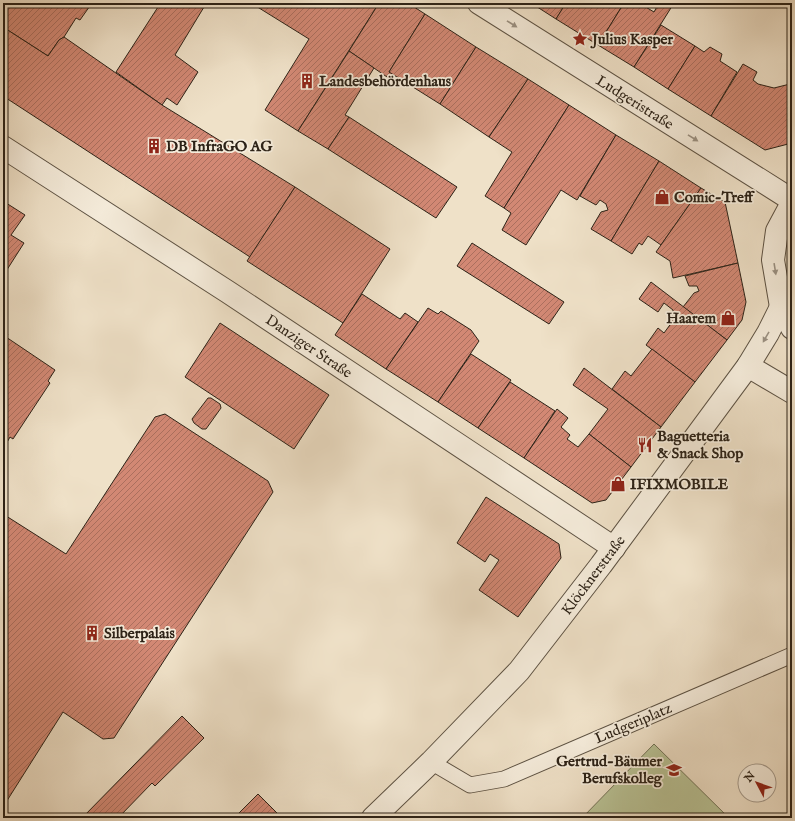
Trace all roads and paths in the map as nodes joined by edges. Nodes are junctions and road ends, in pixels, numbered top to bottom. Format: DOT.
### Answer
graph roads {
  1 [pos="479,3"];
  2 [pos="3,147"];
  3 [pos="792,200"];
  4 [pos="792,203"];
  5 [pos="781,306"];
  6 [pos="792,328"];
  7 [pos="748,366"];
  8 [pos="792,392"];
  9 [pos="614,548"];
  10 [pos="792,655"];
  11 [pos="431,762"];
  12 [pos="373,818"];
  1 -- 3 [label="street, Ludgeristraße, one-way"];
  2 -- 9 [label="street, Danziger Straße"];
  4 -- 5 [label="street, one-way"];
  5 -- 6 [label="street"];
  5 -- 7 [label="street, Klöcknerstraße, one-way"];
  7 -- 8 [label="street"];
  7 -- 9 [label="street, Klöcknerstraße"];
  9 -- 11 [label="street, Klöcknerstraße"];
  10 -- 11 [label="lane, Ludgeriplatz"];
  11 -- 12 [label="street, Klöcknerstraße"];
}
